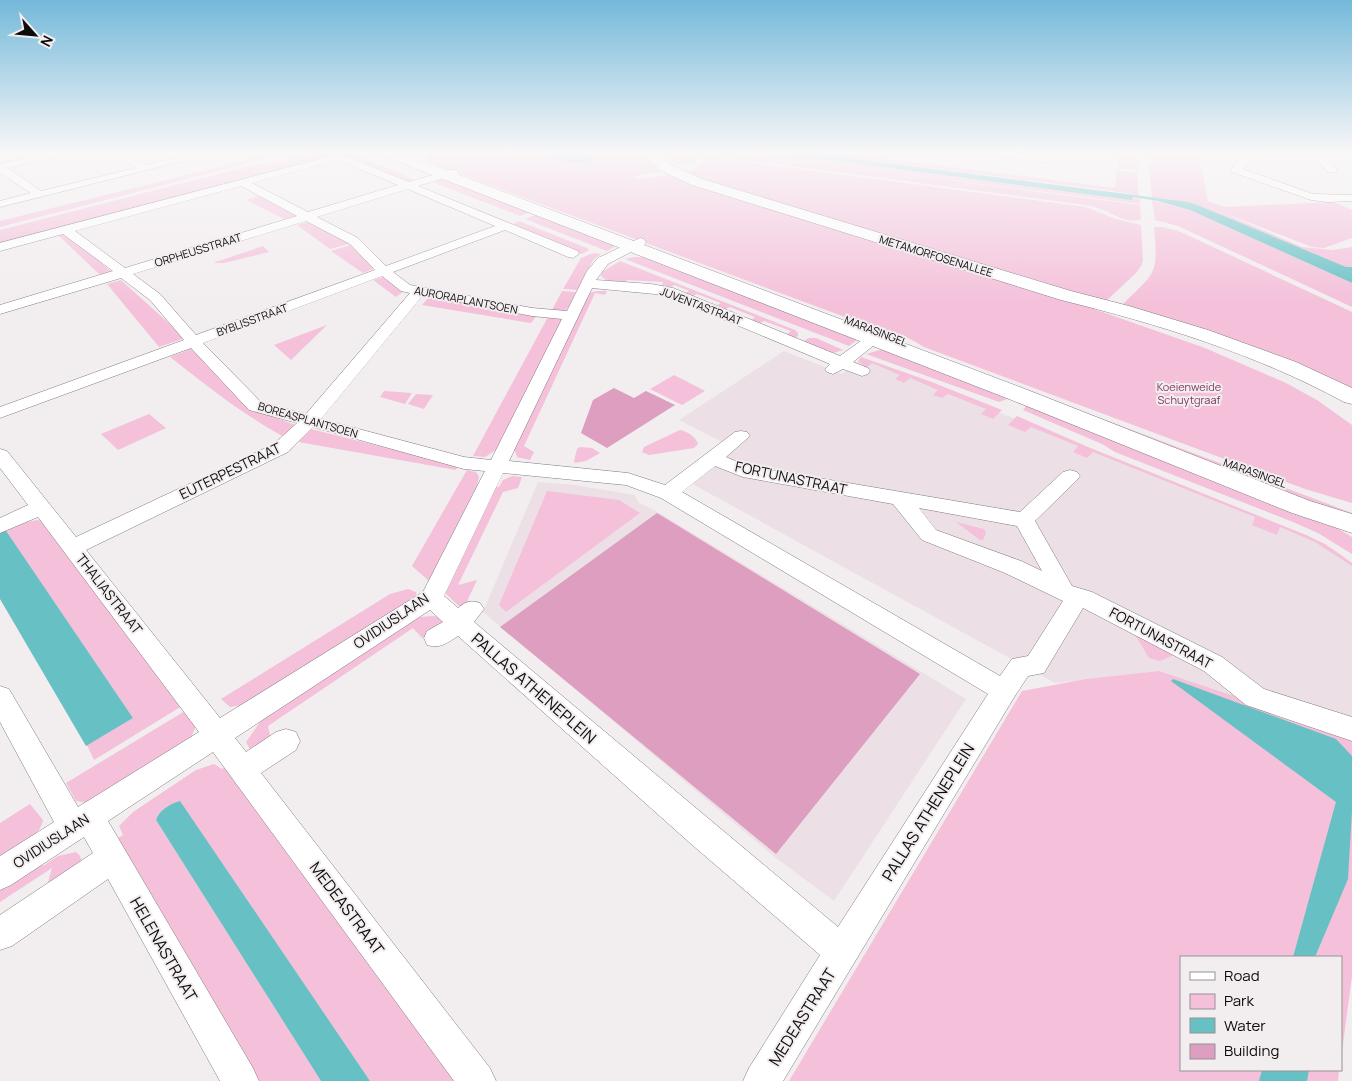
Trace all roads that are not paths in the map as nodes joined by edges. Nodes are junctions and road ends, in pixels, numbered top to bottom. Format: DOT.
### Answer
graph roads {
  1 [pos="169,202"];
  2 [pos="280,202"];
  3 [pos="352,202"];
  4 [pos="448,202"];
  5 [pos="525,202"];
  6 [pos="763,202"];
  7 [pos="306,216"];
  8 [pos="505,226"];
  9 [pos="66,230"];
  10 [pos="635,244"];
  11 [pos="0,248"];
  12 [pos="574,254"];
  13 [pos="384,271"];
  14 [pos="123,273"];
  15 [pos="587,284"];
  16 [pos="419,291"];
  17 [pos="1067,296"];
  18 [pos="0,310"];
  19 [pos="572,316"];
  20 [pos="876,336"];
  21 [pos="193,341"];
  22 [pos="836,367"];
  23 [pos="862,371"];
  24 [pos="1352,398"];
  25 [pos="0,413"];
  26 [pos="1352,416"];
  27 [pos="309,422"];
  28 [pos="741,436"];
  29 [pos="0,455"];
  30 [pos="713,458"];
  31 [pos="496,468"];
  32 [pos="1070,476"];
  33 [pos="668,493"];
  34 [pos="900,500"];
  35 [pos="1301,507"];
  36 [pos="40,508"];
  37 [pos="1352,508"];
  38 [pos="1024,520"];
  39 [pos="6,523"];
  40 [pos="1352,524"];
  41 [pos="1352,532"];
  42 [pos="73,547"];
  43 [pos="1071,596"];
  44 [pos="431,598"];
  45 [pos="1004,691"];
  46 [pos="0,697"];
  47 [pos="1352,729"];
  48 [pos="216,734"];
  49 [pos="286,740"];
  50 [pos="242,770"];
  51 [pos="81,822"];
  52 [pos="112,858"];
  53 [pos="0,874"];
  54 [pos="0,934"];
  55 [pos="842,952"];
  56 [pos="240,1081"];
  57 [pos="477,1081"];
  58 [pos="762,1081"];
  1 -- 9 [label="street"];
  2 -- 7 [label="street, AURORAPLANTSOEN"];
  3 -- 7 [label="street, ORPHEUSSTRAAT"];
  4 -- 8 [label="street"];
  5 -- 10 [label="street, MARASINGEL"];
  6 -- 17 [label="street, METAMORFOSENALLEE"];
  7 -- 13 [label="street, AURORAPLANTSOEN"];
  7 -- 14 [label="street, ORPHEUSSTRAAT"];
  8 -- 12 [label="street"];
  8 -- 13 [label="street, BYBLISSTRAAT"];
  9 -- 11 [label="street"];
  9 -- 14 [label="street, BOREASPLANTSOEN"];
  10 -- 15 [label="street, OVIDIUSLAAN"];
  10 -- 20 [label="street, MARASINGEL"];
  13 -- 16 [label="street, AURORAPLANTSOEN"];
  13 -- 21 [label="street, BYBLISSTRAAT"];
  14 -- 18 [label="street, ORPHEUSSTRAAT"];
  14 -- 21 [label="street, BOREASPLANTSOEN"];
  15 -- 19 [label="street, OVIDIUSLAAN"];
  15 -- 22 [label="street, JUVENTASTRAAT"];
  16 -- 19 [label="street, AURORAPLANTSOEN"];
  16 -- 27 [label="street, EUTERPESTRAAT"];
  17 -- 24 [label="street, METAMORFOSENALLEE"];
  17 -- 26 [label="street, METAMORFOSENALLEE"];
  19 -- 31 [label="street, OVIDIUSLAAN"];
  20 -- 22 [label="street"];
  20 -- 35 [label="street, MARASINGEL"];
  20 -- 37 [label="street, MARASINGEL"];
  21 -- 25 [label="street, BYBLISSTRAAT"];
  21 -- 27 [label="street, BOREASPLANTSOEN"];
  22 -- 23 [label="street, JUVENTASTRAAT"];
  27 -- 31 [label="street, BOREASPLANTSOEN"];
  27 -- 42 [label="street, EUTERPESTRAAT"];
  28 -- 30 [label="street, FORTUNASTRAAT"];
  29 -- 36 [label="street, THALIASTRAAT"];
  30 -- 33 [label="street, FORTUNASTRAAT"];
  30 -- 34 [label="street, FORTUNASTRAAT"];
  31 -- 33 [label="street"];
  31 -- 44 [label="street, OVIDIUSLAAN"];
  32 -- 38 [label="street"];
  33 -- 45 [label="street"];
  34 -- 38 [label="street, FORTUNASTRAAT"];
  34 -- 43 [label="street, FORTUNASTRAAT"];
  35 -- 40 [label="street, MARASINGEL"];
  35 -- 41 [label="street, MARASINGEL"];
  36 -- 39 [label="street"];
  36 -- 42 [label="street, THALIASTRAAT"];
  38 -- 43 [label="street"];
  42 -- 48 [label="street, THALIASTRAAT"];
  43 -- 45 [label="street, PALLAS ATHENEPLEIN"];
  43 -- 47 [label="street, FORTUNASTRAAT"];
  44 -- 48 [label="street, OVIDIUSLAAN"];
  44 -- 55 [label="street, PALLAS ATHENEPLEIN"];
  45 -- 55 [label="street, PALLAS ATHENEPLEIN"];
  46 -- 51 [label="street, HELENASTRAAT"];
  48 -- 50 [label="street, MEDEASTRAAT"];
  48 -- 51 [label="street, OVIDIUSLAAN"];
  49 -- 50 [label="street"];
  50 -- 57 [label="street, MEDEASTRAAT"];
  51 -- 52 [label="street, HELENASTRAAT"];
  51 -- 53 [label="street, OVIDIUSLAAN"];
  52 -- 54 [label="street"];
  52 -- 56 [label="street, HELENASTRAAT"];
  55 -- 58 [label="street, MEDEASTRAAT"];
}
